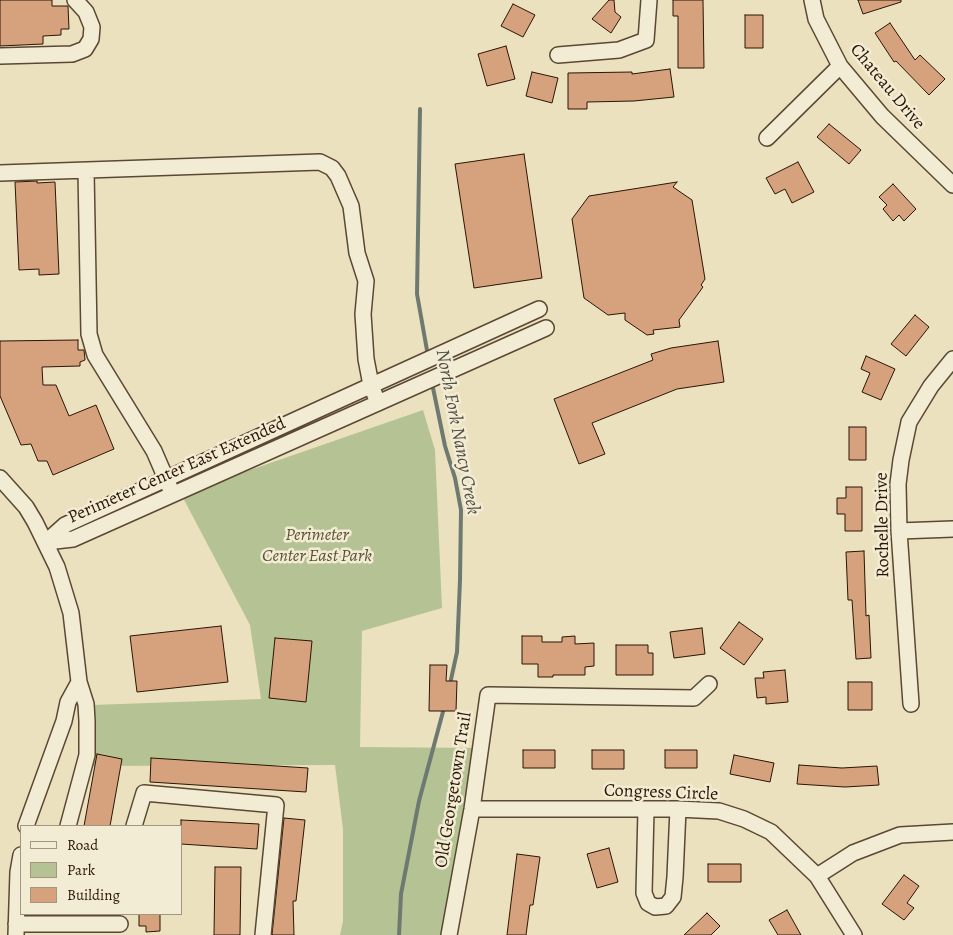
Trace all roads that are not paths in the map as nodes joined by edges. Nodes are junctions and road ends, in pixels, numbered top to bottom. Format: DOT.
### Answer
graph roads {
  1 [pos="75,0"];
  2 [pos="650,0"];
  3 [pos="812,0"];
  4 [pos="558,55"];
  5 [pos="0,56"];
  6 [pos="840,66"];
  7 [pos="768,138"];
  8 [pos="86,171"];
  9 [pos="0,173"];
  10 [pos="953,185"];
  11 [pos="538,309"];
  12 [pos="546,328"];
  13 [pos="953,359"];
  14 [pos="371,385"];
  15 [pos="378,403"];
  16 [pos="0,478"];
  17 [pos="166,479"];
  18 [pos="173,494"];
  19 [pos="953,528"];
  20 [pos="899,531"];
  21 [pos="46,542"];
  22 [pos="79,682"];
  23 [pos="709,684"];
  24 [pos="911,704"];
  25 [pos="472,809"];
  26 [pos="678,809"];
  27 [pos="646,810"];
  28 [pos="26,825"];
  29 [pos="68,825"];
  30 [pos="134,825"];
  31 [pos="953,832"];
  32 [pos="20,861"];
  33 [pos="817,876"];
  34 [pos="60,924"];
  35 [pos="121,924"];
  36 [pos="16,930"];
  37 [pos="263,935"];
  38 [pos="449,935"];
  39 [pos="854,935"];
  1 -- 5 [label="street"];
  2 -- 4 [label="street"];
  3 -- 6 [label="street, Chateau Drive"];
  6 -- 7 [label="street"];
  6 -- 10 [label="street, Chateau Drive"];
  8 -- 9 [label="street"];
  8 -- 14 [label="street"];
  8 -- 17 [label="street"];
  11 -- 14 [label="street, Perimeter Center East Extended"];
  12 -- 15 [label="street, Perimeter Center East Extended"];
  13 -- 20 [label="street, Rochelle Drive"];
  14 -- 15 [label="street"];
  14 -- 17 [label="street, Perimeter Center East Extended"];
  15 -- 18 [label="street, Perimeter Center East Extended"];
  16 -- 21 [label="street"];
  17 -- 18 [label="street"];
  17 -- 21 [label="street, Perimeter Center East Extended"];
  18 -- 21 [label="street, Perimeter Center East Extended"];
  19 -- 20 [label="street"];
  20 -- 24 [label="street, Rochelle Drive"];
  21 -- 22 [label="street"];
  22 -- 28 [label="street"];
  22 -- 29 [label="street"];
  23 -- 25 [label="street, Old Georgetown Trail"];
  25 -- 27 [label="street, Congress Circle"];
  25 -- 38 [label="street, Old Georgetown Trail"];
  26 -- 27 [label="street, Congress Circle"];
  26 -- 27 [label="street"];
  26 -- 33 [label="street, Congress Circle"];
  30 -- 37 [label="street"];
  31 -- 33 [label="street"];
  32 -- 36 [label="street"];
  33 -- 39 [label="street, Congress Circle"];
  34 -- 35 [label="street"];
  34 -- 36 [label="street"];
}
